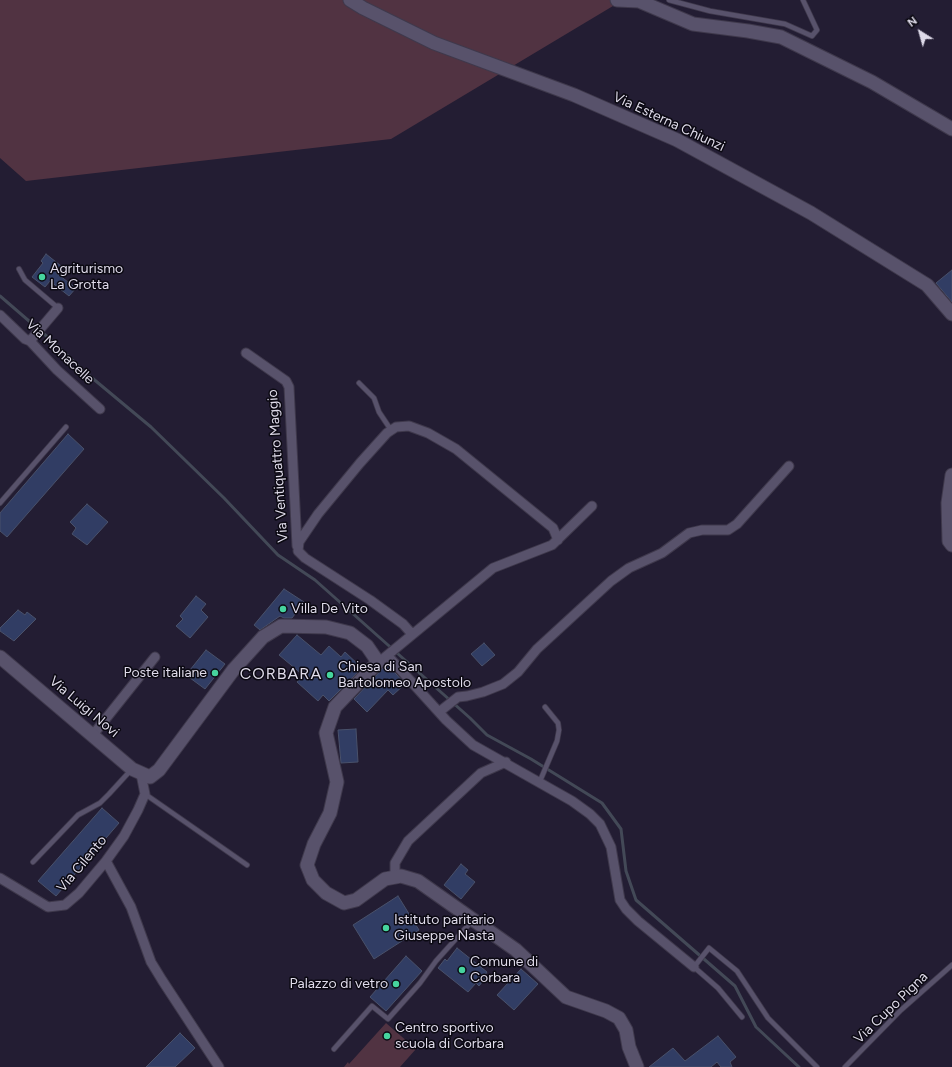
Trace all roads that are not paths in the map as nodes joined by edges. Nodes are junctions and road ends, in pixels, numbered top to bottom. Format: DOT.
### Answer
graph roads {
  1 [pos="350,0"];
  2 [pos="617,0"];
  3 [pos="668,0"];
  4 [pos="803,0"];
  5 [pos="952,129"];
  6 [pos="19,269"];
  7 [pos="58,308"];
  8 [pos="952,314"];
  9 [pos="0,315"];
  10 [pos="30,341"];
  11 [pos="246,353"];
  12 [pos="359,383"];
  13 [pos="100,409"];
  14 [pos="66,427"];
  15 [pos="391,430"];
  16 [pos="789,466"];
  17 [pos="952,476"];
  18 [pos="0,502"];
  19 [pos="592,506"];
  20 [pos="558,540"];
  21 [pos="952,545"];
  22 [pos="298,547"];
  23 [pos="412,634"];
  24 [pos="0,657"];
  25 [pos="155,657"];
  26 [pos="383,659"];
  27 [pos="545,706"];
  28 [pos="439,712"];
  29 [pos="92,736"];
  30 [pos="506,762"];
  31 [pos="141,773"];
  32 [pos="542,777"];
  33 [pos="145,794"];
  34 [pos="106,860"];
  35 [pos="33,862"];
  36 [pos="247,865"];
  37 [pos="0,878"];
  38 [pos="395,878"];
  39 [pos="473,919"];
  40 [pos="952,965"];
  41 [pos="694,967"];
  42 [pos="742,1017"];
  43 [pos="334,1049"];
  44 [pos="219,1067"];
  45 [pos="637,1067"];
  46 [pos="817,1067"];
  47 [pos="845,1067"];
  1 -- 8 [label="main road, Via Esterna Chiunzi"];
  2 -- 5 [label="main road"];
  3 -- 4 [label="lane"];
  6 -- 7 [label="lane"];
  7 -- 10 [label="street"];
  9 -- 10 [label="street, Via Monacelle"];
  10 -- 13 [label="street, Via Monacelle"];
  11 -- 22 [label="street, Via Ventiquattro Maggio"];
  12 -- 15 [label="lane"];
  14 -- 18 [label="lane"];
  15 -- 20 [label="street"];
  15 -- 22 [label="street"];
  16 -- 28 [label="street"];
  17 -- 21 [label="main road"];
  19 -- 20 [label="street"];
  20 -- 23 [label="street"];
  22 -- 23 [label="street"];
  23 -- 26 [label="street"];
  24 -- 29 [label="main road, Via Luigi Novi"];
  25 -- 29 [label="street"];
  26 -- 28 [label="street"];
  26 -- 31 [label="main road"];
  26 -- 38 [label="main road"];
  27 -- 32 [label="lane"];
  28 -- 30 [label="street"];
  29 -- 31 [label="main road, Via Luigi Novi"];
  30 -- 32 [label="street"];
  30 -- 38 [label="street"];
  31 -- 33 [label="street"];
  31 -- 35 [label="lane"];
  32 -- 41 [label="street"];
  33 -- 34 [label="street, Via Cilento"];
  33 -- 36 [label="lane"];
  34 -- 37 [label="street, Via Cilento"];
  34 -- 44 [label="street"];
  38 -- 39 [label="main road"];
  39 -- 43 [label="lane"];
  39 -- 45 [label="main road"];
  40 -- 47 [label="lane, Via Cupo Pigna"];
  41 -- 42 [label="lane"];
  41 -- 46 [label="lane"];
}
